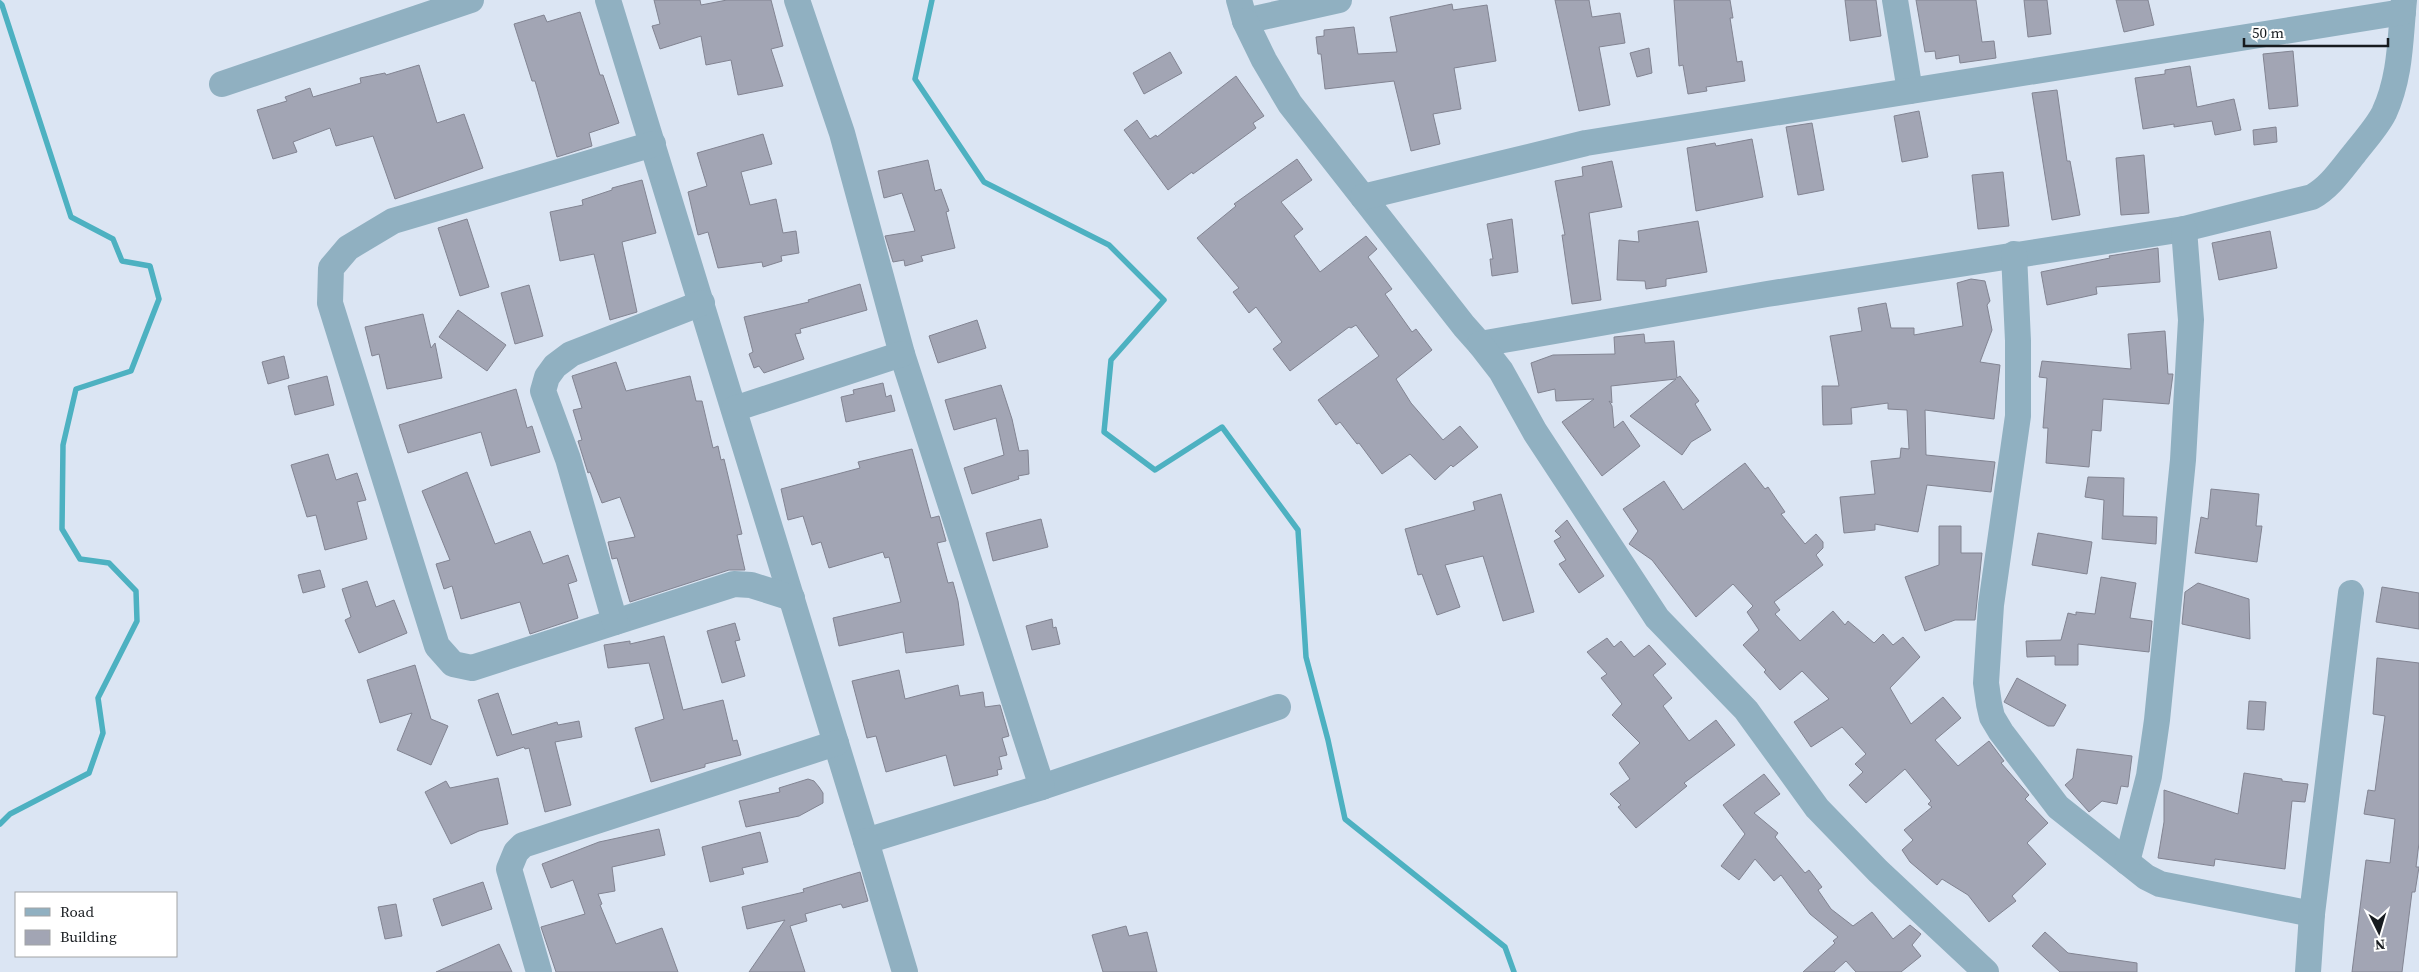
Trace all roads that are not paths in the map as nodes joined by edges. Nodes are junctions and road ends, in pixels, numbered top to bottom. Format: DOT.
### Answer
graph roads {
  1 [pos="471,0"];
  2 [pos="608,0"];
  3 [pos="797,0"];
  4 [pos="1339,0"];
  5 [pos="1895,0"];
  6 [pos="2404,6"];
  7 [pos="1242,10"];
  8 [pos="222,84"];
  9 [pos="1910,91"];
  10 [pos="653,144"];
  11 [pos="1363,197"];
  12 [pos="2184,229"];
  13 [pos="2014,254"];
  14 [pos="702,303"];
  15 [pos="1480,344"];
  16 [pos="902,354"];
  17 [pos="734,409"];
  18 [pos="2352,594"];
  19 [pos="792,598"];
  20 [pos="615,622"];
  21 [pos="1278,707"];
  22 [pos="836,743"];
  23 [pos="1042,787"];
  24 [pos="866,841"];
  25 [pos="2127,862"];
  26 [pos="2312,914"];
  27 [pos="539,972"];
  28 [pos="906,972"];
  29 [pos="1986,972"];
  30 [pos="2308,972"];
  1 -- 8 [label="street"];
  2 -- 10 [label="street"];
  3 -- 16 [label="street"];
  4 -- 7 [label="street"];
  5 -- 9 [label="street"];
  6 -- 9 [label="street"];
  6 -- 12 [label="street"];
  7 -- 11 [label="street"];
  9 -- 11 [label="street"];
  10 -- 14 [label="street"];
  10 -- 20 [label="street"];
  11 -- 15 [label="street"];
  12 -- 13 [label="street"];
  12 -- 25 [label="street"];
  13 -- 15 [label="street"];
  13 -- 25 [label="street"];
  14 -- 17 [label="street"];
  14 -- 20 [label="street"];
  15 -- 29 [label="street"];
  16 -- 17 [label="street"];
  16 -- 23 [label="street"];
  17 -- 19 [label="street"];
  18 -- 26 [label="street"];
  19 -- 20 [label="street"];
  19 -- 22 [label="street"];
  21 -- 23 [label="street"];
  22 -- 24 [label="street"];
  22 -- 27 [label="street"];
  23 -- 24 [label="street"];
  24 -- 28 [label="street"];
  25 -- 26 [label="street"];
  26 -- 30 [label="street"];
}
